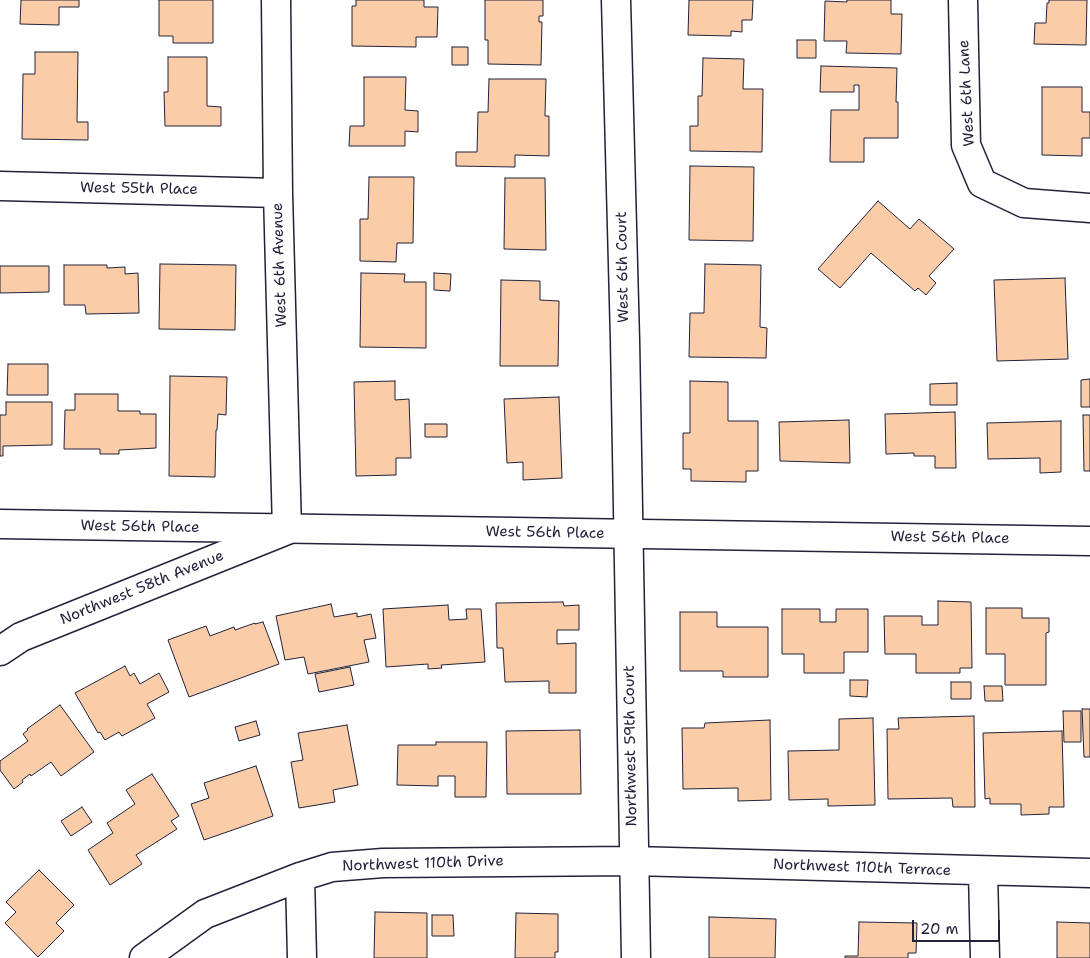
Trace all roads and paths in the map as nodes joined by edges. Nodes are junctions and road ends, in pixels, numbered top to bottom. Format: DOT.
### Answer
graph roads {
  1 [pos="276,0"];
  2 [pos="616,0"];
  3 [pos="963,0"];
  4 [pos="0,186"];
  5 [pos="278,192"];
  6 [pos="1090,208"];
  7 [pos="0,524"];
  8 [pos="288,530"];
  9 [pos="628,534"];
  10 [pos="1090,540"];
  11 [pos="0,651"];
  12 [pos="633,861"];
  13 [pos="983,871"];
  14 [pos="1090,873"];
  15 [pos="300,877"];
  16 [pos="144,958"];
  17 [pos="302,958"];
  18 [pos="636,958"];
  19 [pos="985,958"];
  1 -- 5 [label="street, West 6th Avenue"];
  2 -- 9 [label="street, West 6th Court"];
  3 -- 6 [label="street, West 6th Lane"];
  4 -- 5 [label="street, West 55th Place"];
  5 -- 8 [label="street, West 6th Avenue"];
  7 -- 8 [label="street, West 56th Place"];
  8 -- 9 [label="street, West 56th Place"];
  8 -- 11 [label="street, Northwest 58th Avenue"];
  9 -- 10 [label="street, West 56th Place"];
  9 -- 12 [label="street, Northwest 59th Court"];
  12 -- 13 [label="street, Northwest 110th Terrace"];
  12 -- 15 [label="street, Northwest 110th Drive"];
  12 -- 18 [label="street, Northwest 59th Court"];
  13 -- 14 [label="street, Northwest 110th Terrace"];
  13 -- 19 [label="street"];
  15 -- 16 [label="street, Northwest 110th Drive"];
  15 -- 17 [label="street"];
}
